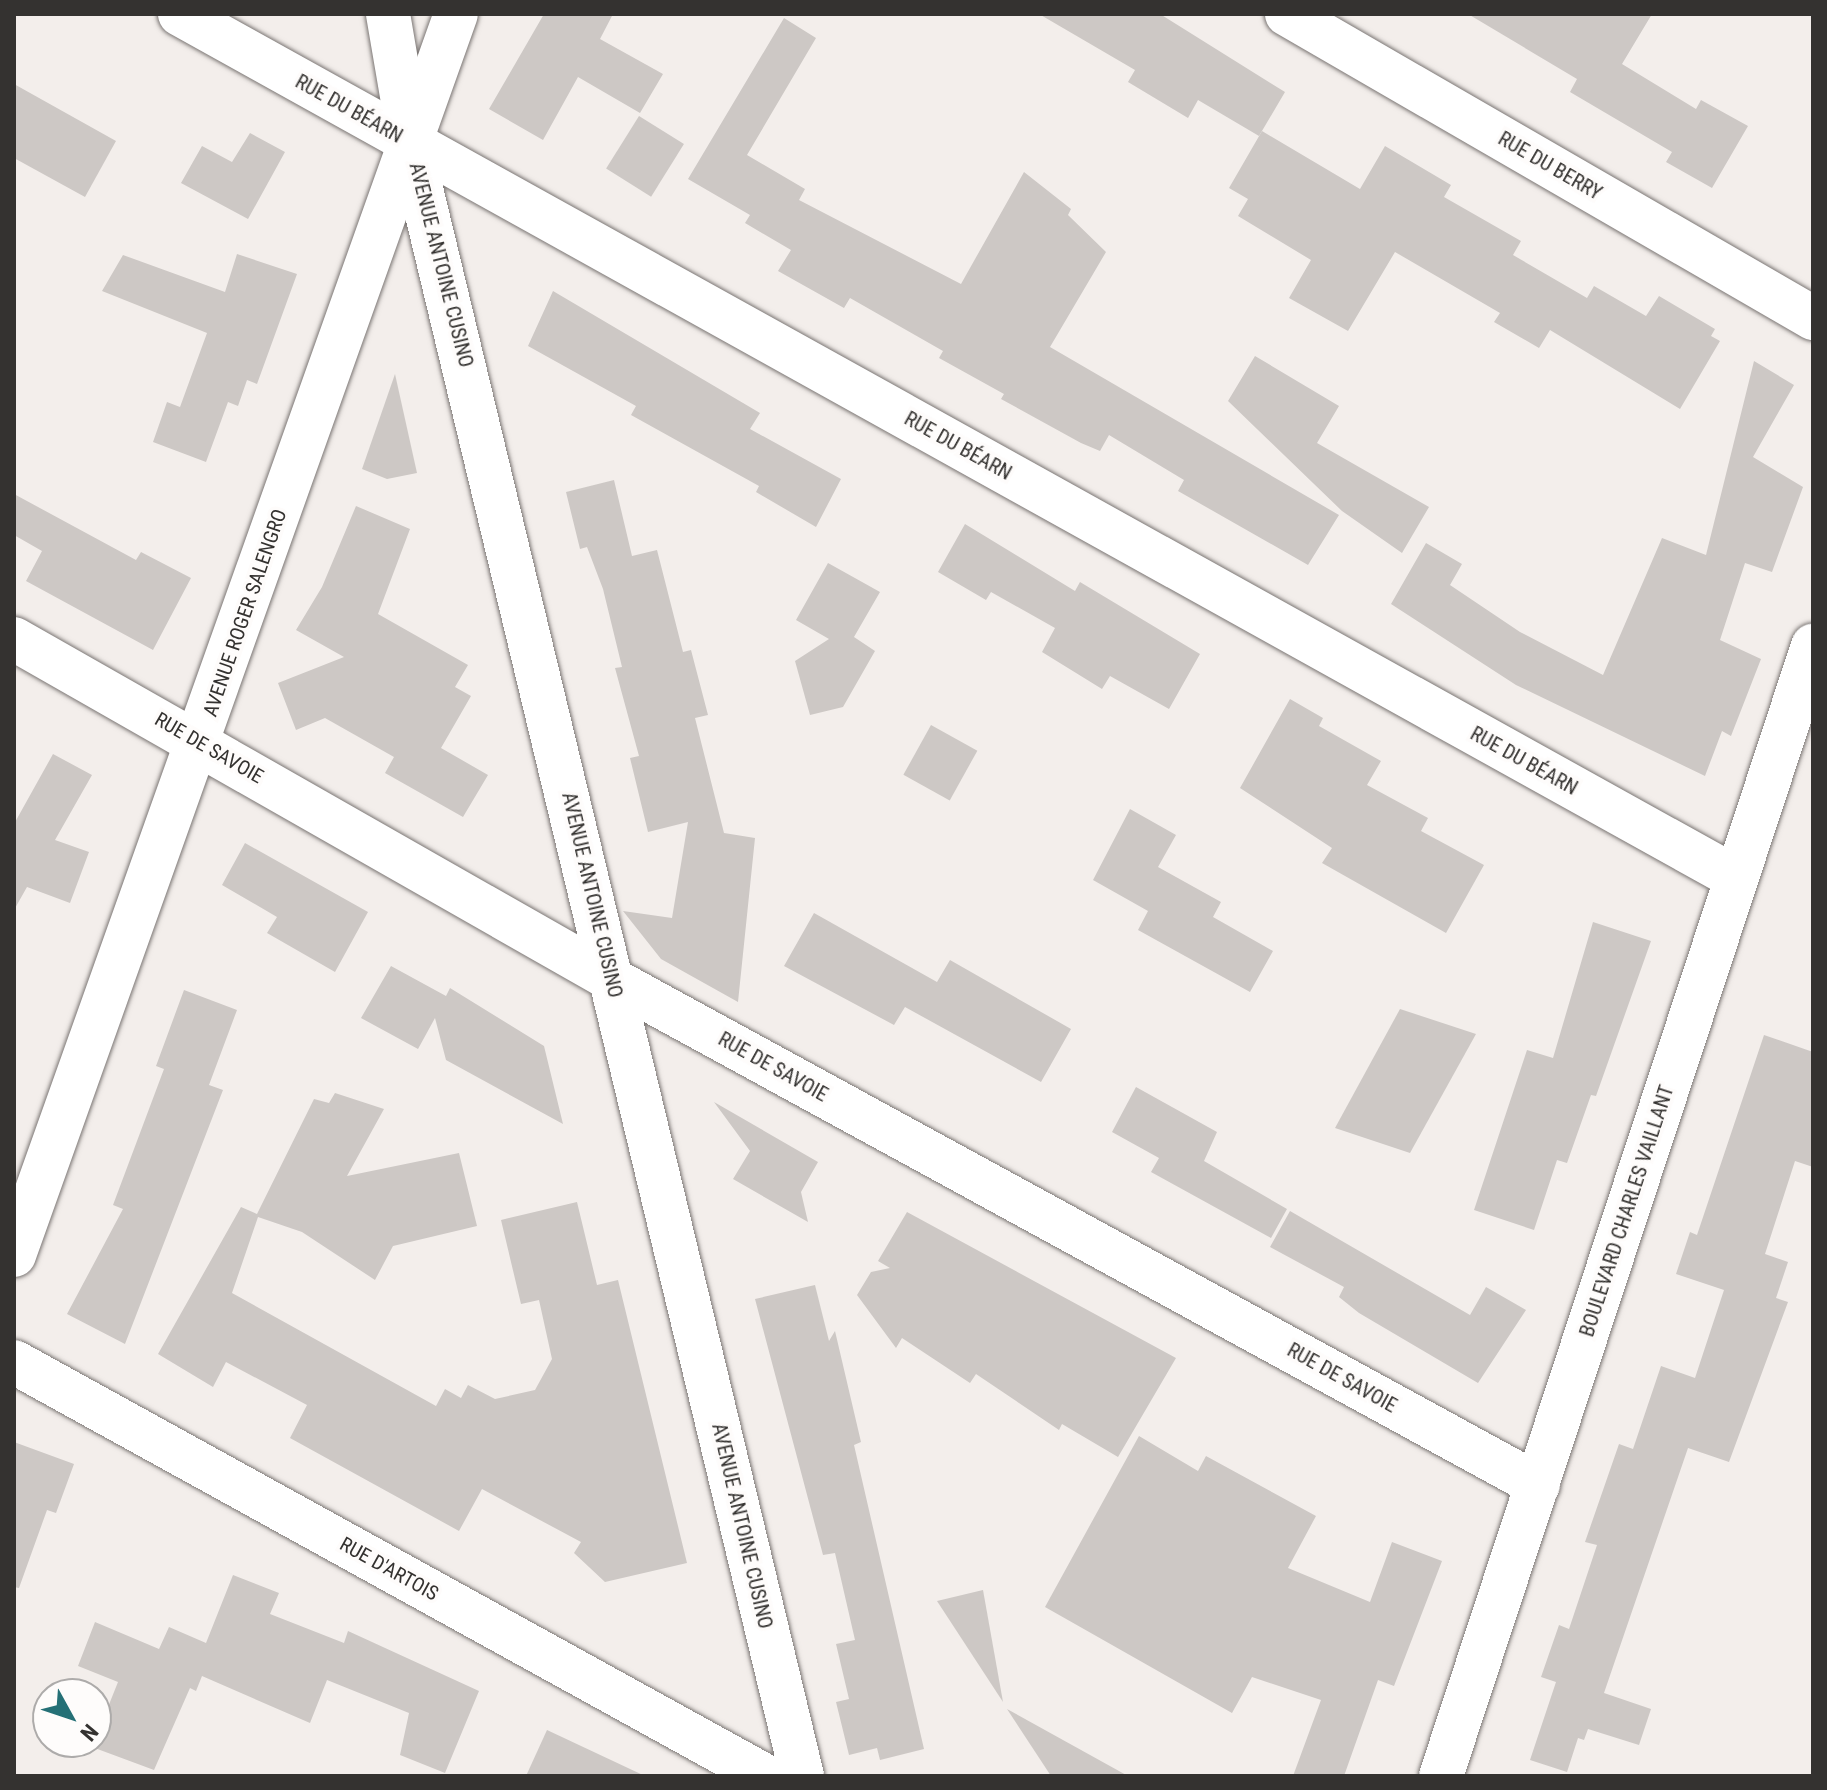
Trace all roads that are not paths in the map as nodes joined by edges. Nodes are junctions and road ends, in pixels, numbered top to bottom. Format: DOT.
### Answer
graph roads {
  1 [pos="180,14"];
  2 [pos="388,14"];
  3 [pos="456,14"];
  4 [pos="1287,14"];
  5 [pos="410,143"];
  6 [pos="1813,318"];
  7 [pos="14,639"];
  8 [pos="1813,646"];
  9 [pos="200,743"];
  10 [pos="1736,878"];
  11 [pos="611,979"];
  12 [pos="14,1255"];
  13 [pos="14,1362"];
  14 [pos="1538,1485"];
  15 [pos="765,1776"];
  16 [pos="802,1776"];
  17 [pos="1441,1776"];
  1 -- 5 [label="street, RUE DU BÉARN"];
  2 -- 5 [label="street, AVENUE ANTOINE CUSINO"];
  3 -- 5 [label="street, AVENUE ROGER SALENGRO"];
  4 -- 6 [label="street, RUE DU BERRY"];
  5 -- 9 [label="street, AVENUE ROGER SALENGRO"];
  5 -- 10 [label="street, RUE DU BÉARN"];
  5 -- 11 [label="street, AVENUE ANTOINE CUSINO"];
  7 -- 9 [label="street, RUE DE SAVOIE"];
  8 -- 10 [label="street, BOULEVARD CHARLES VAILLANT"];
  9 -- 11 [label="street, RUE DE SAVOIE"];
  9 -- 12 [label="street, AVENUE ROGER SALENGRO"];
  10 -- 14 [label="street, BOULEVARD CHARLES VAILLANT"];
  11 -- 14 [label="street, RUE DE SAVOIE"];
  11 -- 16 [label="street, AVENUE ANTOINE CUSINO"];
  13 -- 15 [label="street, RUE D'ARTOIS"];
  14 -- 17 [label="street, BOULEVARD CHARLES VAILLANT"];
}
